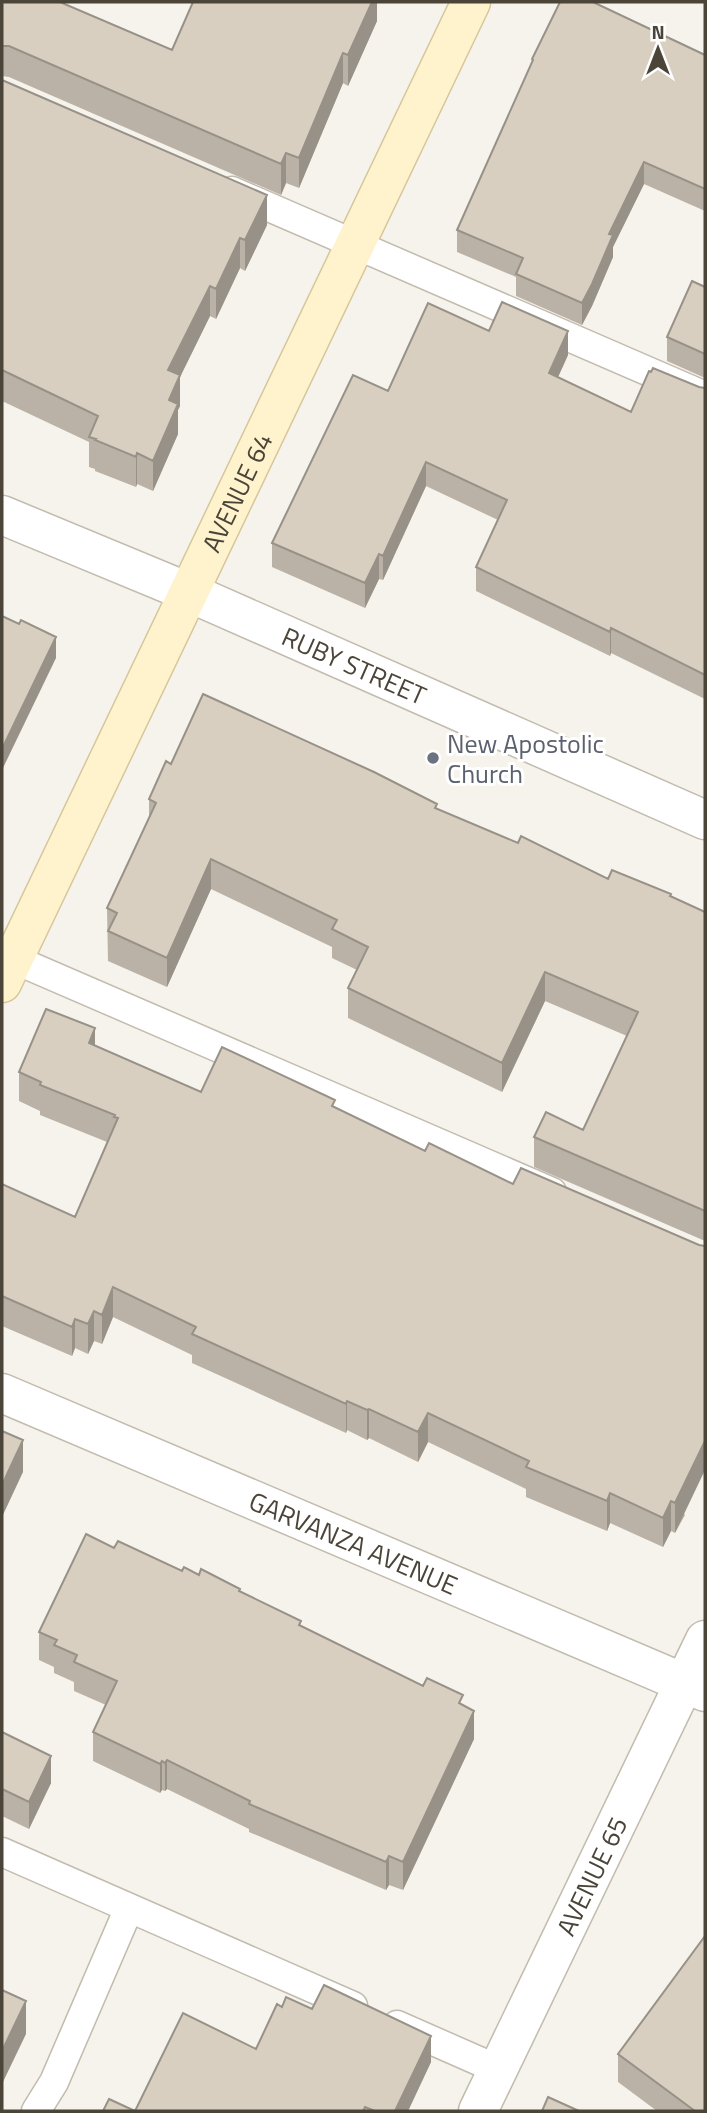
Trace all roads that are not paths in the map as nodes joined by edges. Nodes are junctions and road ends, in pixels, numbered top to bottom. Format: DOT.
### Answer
graph roads {
  1 [pos="471,2"];
  2 [pos="204,179"];
  3 [pos="355,244"];
  4 [pos="705,396"];
  5 [pos="2,515"];
  6 [pos="188,592"];
  7 [pos="705,820"];
  8 [pos="6,965"];
  9 [pos="577,1203"];
  10 [pos="2,1393"];
  11 [pos="705,1640"];
  12 [pos="695,1688"];
  13 [pos="2,1852"];
  14 [pos="129,1908"];
  15 [pos="497,2069"];
  16 [pos="36,2111"];
  17 [pos="478,2111"];
  1 -- 3 [label="street, AVENUE 64"];
  2 -- 3 [label="lane"];
  3 -- 4 [label="lane"];
  3 -- 6 [label="street, AVENUE 64"];
  5 -- 6 [label="street, RUBY STREET"];
  6 -- 7 [label="street, RUBY STREET"];
  6 -- 8 [label="street, AVENUE 64"];
  8 -- 9 [label="lane"];
  10 -- 12 [label="street, GARVANZA AVENUE"];
  11 -- 12 [label="street, AVENUE 65"];
  12 -- 15 [label="street, AVENUE 65"];
  13 -- 14 [label="lane"];
  14 -- 15 [label="lane"];
  14 -- 16 [label="lane"];
  15 -- 17 [label="street, AVENUE 65"];
}
